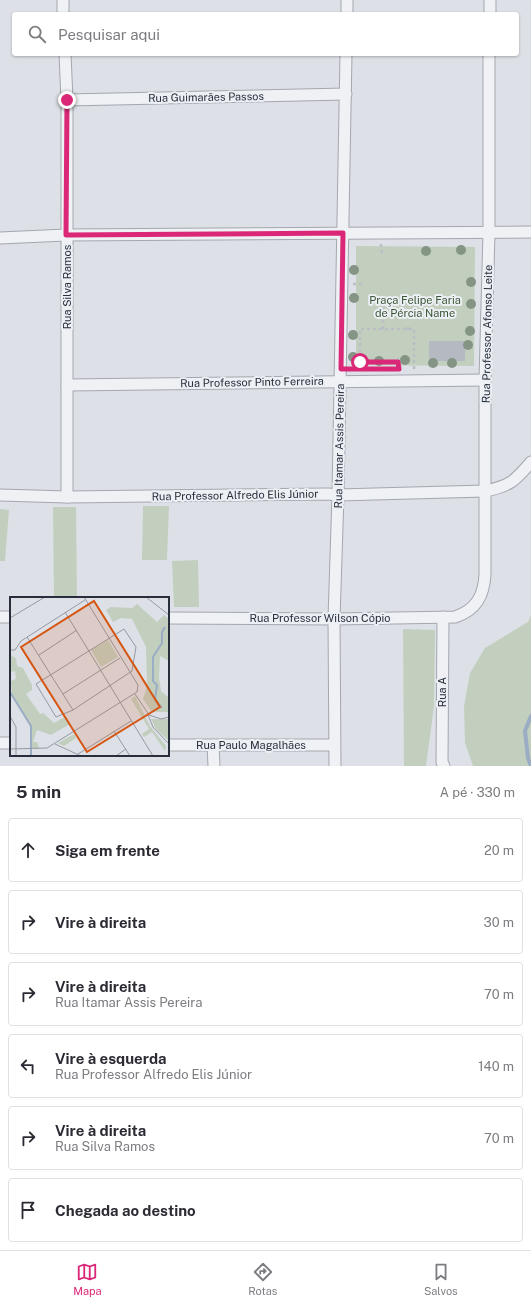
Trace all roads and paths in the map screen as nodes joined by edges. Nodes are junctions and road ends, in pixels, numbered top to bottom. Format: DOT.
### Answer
graph roads {
  1 [pos="63,0"];
  2 [pos="347,0"];
  3 [pos="490,0"];
  4 [pos="63,12"];
  5 [pos="347,12"];
  6 [pos="490,12"];
  7 [pos="65,56"];
  8 [pos="346,56"];
  9 [pos="490,56"];
  10 [pos="346,94"];
  11 [pos="67,100"];
  12 [pos="489,232"];
  13 [pos="531,232"];
  14 [pos="343,233"];
  15 [pos="66,235"];
  16 [pos="0,238"];
  17 [pos="374,243"];
  18 [pos="382,254"];
  19 [pos="353,277"];
  20 [pos="362,284"];
  21 [pos="383,308"];
  22 [pos="408,324"];
  23 [pos="383,330"];
  24 [pos="408,330"];
  25 [pos="414,369"];
  26 [pos="421,369"];
  27 [pos="485,380"];
  28 [pos="341,381"];
  29 [pos="67,385"];
  30 [pos="531,462"];
  31 [pos="485,491"];
  32 [pos="0,495"];
  33 [pos="338,495"];
  34 [pos="67,497"];
  35 [pos="470,610"];
  36 [pos="443,617"];
  37 [pos="169,618"];
  38 [pos="334,619"];
  39 [pos="0,743"];
  40 [pos="10,744"];
  41 [pos="169,745"];
  42 [pos="213,745"];
  43 [pos="334,745"];
  44 [pos="442,765"];
  45 [pos="214,766"];
  46 [pos="335,766"];
  1 -- 4 [label="street"];
  2 -- 5 [label="street"];
  3 -- 6 [label="street"];
  7 -- 11 [label="street, Rua Silva Ramos"];
  8 -- 10 [label="street, Rua Itamar Assis Pereira"];
  9 -- 12 [label="street, Rua Professor Afonso Leite"];
  10 -- 11 [label="street, Rua Guimarães Passos"];
  10 -- 14 [label="street, Rua Itamar Assis Pereira"];
  11 -- 15 [label="street, Rua Silva Ramos"];
  12 -- 13 [label="street"];
  12 -- 14 [label="street"];
  12 -- 27 [label="street, Rua Professor Afonso Leite"];
  14 -- 15 [label="street"];
  14 -- 28 [label="street, Rua Itamar Assis Pereira"];
  15 -- 16 [label="street"];
  15 -- 29 [label="street, Rua Silva Ramos"];
  17 -- 18 [label="path"];
  19 -- 20 [label="path"];
  21 -- 23 [label="path"];
  22 -- 24 [label="path"];
  23 -- 24 [label="path"];
  23 -- 25 [label="path"];
  24 -- 25 [label="path"];
  25 -- 26 [label="path"];
  27 -- 28 [label="street, Rua Professor Pinto Ferreira"];
  27 -- 31 [label="street, Rua Professor Afonso Leite"];
  28 -- 29 [label="street, Rua Professor Pinto Ferreira"];
  28 -- 33 [label="street, Rua Itamar Assis Pereira"];
  29 -- 34 [label="street, Rua Silva Ramos"];
  30 -- 31 [label="street, Rua Professor Alfredo Elis Júnior"];
  31 -- 33 [label="street, Rua Professor Alfredo Elis Júnior"];
  31 -- 35 [label="street, Rua Professor Afonso Leite"];
  32 -- 34 [label="street, Rua Professor Alfredo Elis Júnior"];
  33 -- 34 [label="street, Rua Professor Alfredo Elis Júnior"];
  33 -- 38 [label="street, Rua Itamar Assis Pereira"];
  35 -- 36 [label="street, Rua Professor Wilson Cópio"];
  36 -- 38 [label="street, Rua Professor Wilson Cópio"];
  36 -- 44 [label="street, Rua A"];
  37 -- 38 [label="street, Rua Professor Wilson Cópio"];
  38 -- 43 [label="street, Rua Itamar Assis Pereira"];
  39 -- 40 [label="street"];
  41 -- 42 [label="street, Rua Paulo Magalhães"];
  42 -- 43 [label="street, Rua Paulo Magalhães"];
  42 -- 45 [label="street"];
  43 -- 46 [label="street, Rua Itamar Assis Pereira"];
}
